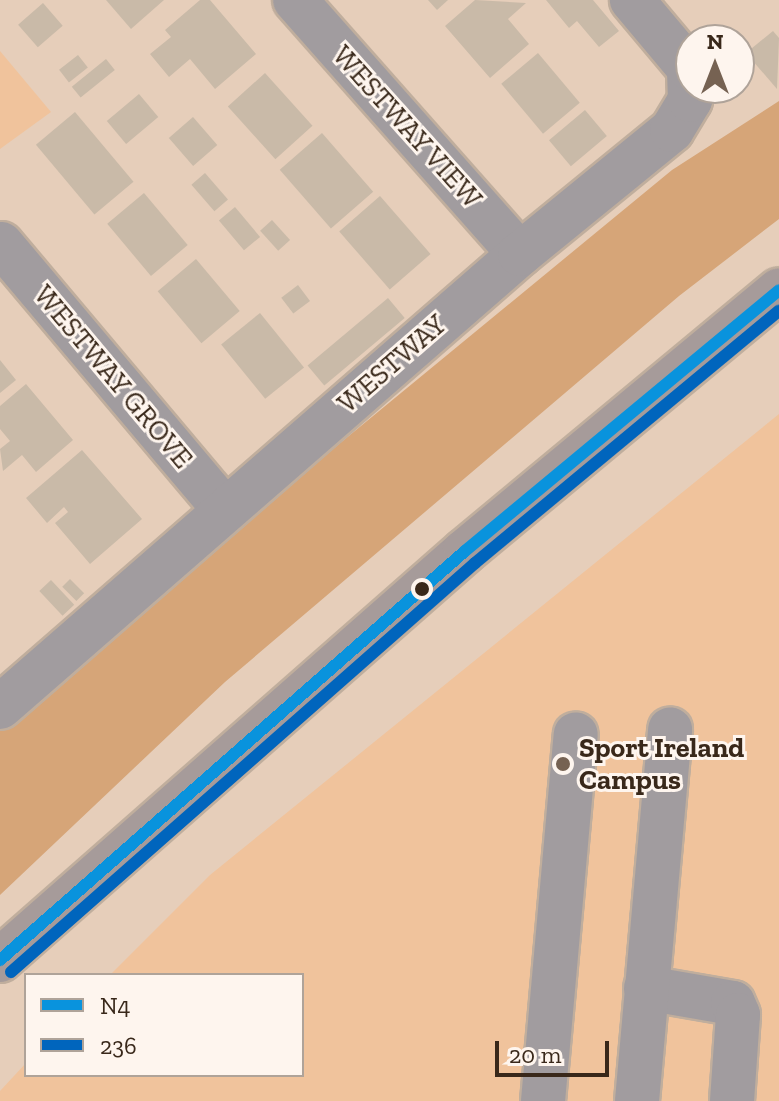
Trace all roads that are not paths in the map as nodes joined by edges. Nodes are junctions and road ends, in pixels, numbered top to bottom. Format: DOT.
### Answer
graph roads {
  1 [pos="295,0"];
  2 [pos="632,0"];
  3 [pos="1,244"];
  4 [pos="520,254"];
  5 [pos="779,290"];
  6 [pos="225,510"];
  7 [pos="0,707"];
  8 [pos="670,729"];
  9 [pos="576,734"];
  10 [pos="0,960"];
  11 [pos="646,988"];
  12 [pos="543,1101"];
  13 [pos="637,1101"];
  14 [pos="732,1101"];
  1 -- 4 [label="street, WESTWAY VIEW"];
  2 -- 4 [label="street, WESTWAY"];
  3 -- 6 [label="street, WESTWAY GROVE"];
  4 -- 6 [label="street, WESTWAY"];
  5 -- 10 [label="main road"];
  6 -- 7 [label="street, WESTWAY"];
  8 -- 11 [label="street"];
  9 -- 12 [label="street"];
  11 -- 13 [label="street"];
  11 -- 14 [label="street"];
}
